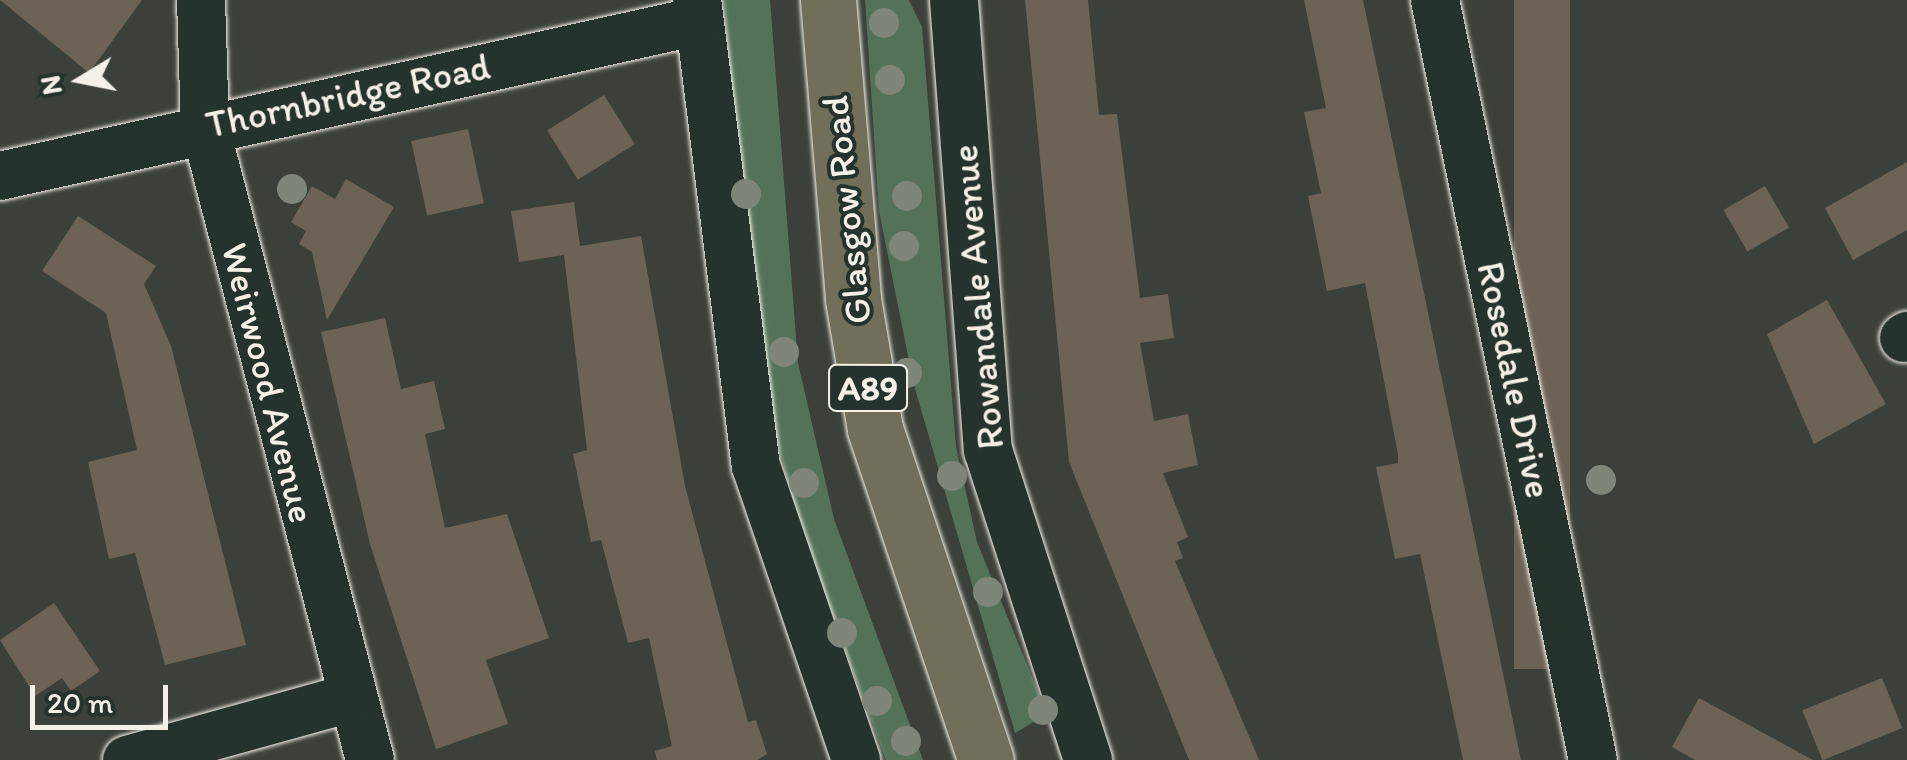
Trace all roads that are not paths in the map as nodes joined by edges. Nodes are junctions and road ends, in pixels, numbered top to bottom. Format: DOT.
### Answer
graph roads {
  1 [pos="202,0"];
  2 [pos="828,0"];
  3 [pos="954,0"];
  4 [pos="1436,0"];
  5 [pos="698,10"];
  6 [pos="206,127"];
  7 [pos="0,176"];
  8 [pos="348,699"];
  9 [pos="127,760"];
  10 [pos="370,760"];
  11 [pos="856,760"];
  12 [pos="986,760"];
  13 [pos="1088,760"];
  14 [pos="1593,760"];
  1 -- 6 [label="street, Weirwood Avenue"];
  2 -- 12 [label="main road, Glasgow Road / A89"];
  3 -- 13 [label="street, Rowandale Avenue"];
  4 -- 14 [label="street, Rosedale Drive"];
  5 -- 6 [label="street, Thornbridge Road"];
  5 -- 11 [label="street"];
  6 -- 7 [label="street, Thornbridge Road"];
  6 -- 8 [label="street, Weirwood Avenue"];
  8 -- 9 [label="street"];
  8 -- 10 [label="street, Weirwood Avenue"];
}
